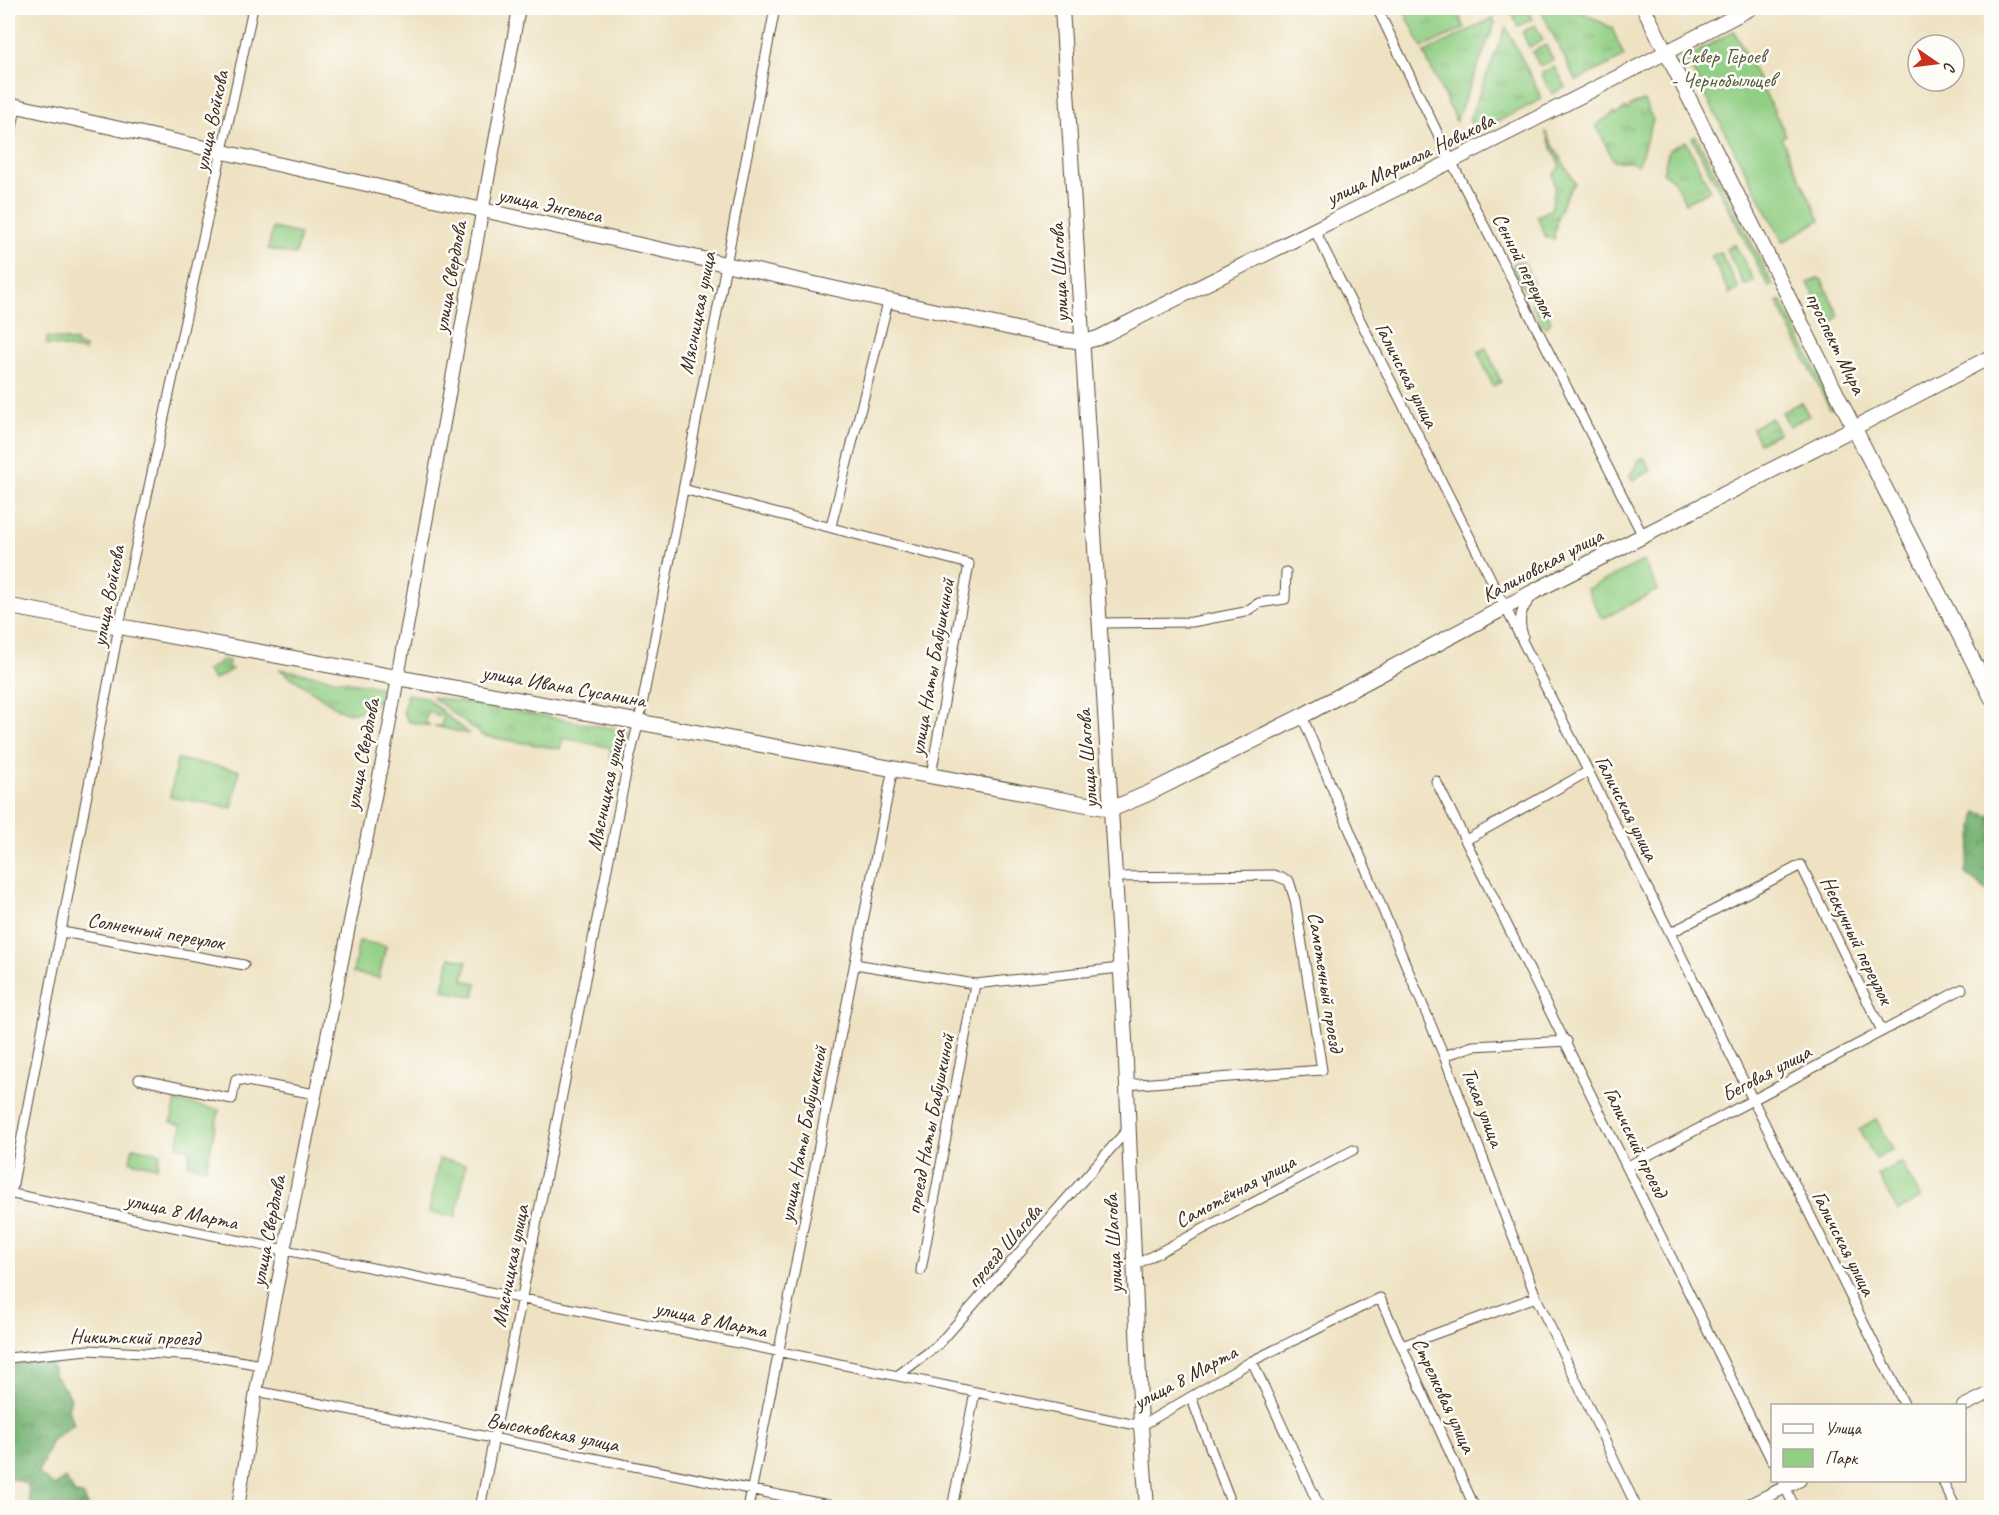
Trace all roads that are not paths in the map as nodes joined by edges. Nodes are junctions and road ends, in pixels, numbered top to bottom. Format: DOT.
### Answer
graph roads {
  1 [pos="253,8"];
  2 [pos="519,8"];
  3 [pos="775,8"];
  4 [pos="1062,8"];
  5 [pos="1377,8"];
  6 [pos="1644,8"];
  7 [pos="1751,8"];
  8 [pos="1666,52"];
  9 [pos="11,104"];
  10 [pos="8,140"];
  11 [pos="223,152"];
  12 [pos="1452,163"];
  13 [pos="482,212"];
  14 [pos="1314,229"];
  15 [pos="724,265"];
  16 [pos="888,302"];
  17 [pos="1084,342"];
  18 [pos="1992,356"];
  19 [pos="1854,428"];
  20 [pos="683,489"];
  21 [pos="831,526"];
  22 [pos="1643,536"];
  23 [pos="1286,572"];
  24 [pos="1541,588"];
  25 [pos="8,606"];
  26 [pos="1505,609"];
  27 [pos="1100,623"];
  28 [pos="119,626"];
  29 [pos="1527,650"];
  30 [pos="397,677"];
  31 [pos="1992,698"];
  32 [pos="1302,716"];
  33 [pos="639,721"];
  34 [pos="893,768"];
  35 [pos="1587,772"];
  36 [pos="931,775"];
  37 [pos="1436,781"];
  38 [pos="1112,809"];
  39 [pos="1466,840"];
  40 [pos="1115,877"];
  41 [pos="62,932"];
  42 [pos="1670,933"];
  43 [pos="855,964"];
  44 [pos="244,965"];
  45 [pos="1120,968"];
  46 [pos="975,984"];
  47 [pos="1962,989"];
  48 [pos="1882,1030"];
  49 [pos="1567,1041"];
  50 [pos="1444,1056"];
  51 [pos="139,1079"];
  52 [pos="1126,1085"];
  53 [pos="315,1094"];
  54 [pos="1752,1101"];
  55 [pos="1128,1129"];
  56 [pos="1353,1150"];
  57 [pos="1628,1166"];
  58 [pos="9,1194"];
  59 [pos="284,1250"];
  60 [pos="1135,1265"];
  61 [pos="921,1270"];
  62 [pos="1536,1297"];
  63 [pos="1380,1298"];
  64 [pos="521,1299"];
  65 [pos="1402,1346"];
  66 [pos="779,1352"];
  67 [pos="8,1358"];
  68 [pos="1252,1361"];
  69 [pos="261,1365"];
  70 [pos="897,1376"];
  71 [pos="256,1391"];
  72 [pos="975,1392"];
  73 [pos="1992,1392"];
  74 [pos="1191,1396"];
  75 [pos="1904,1404"];
  76 [pos="1966,1405"];
  77 [pos="1141,1426"];
  78 [pos="494,1438"];
  79 [pos="1771,1457"];
  80 [pos="1943,1482"];
  81 [pos="1784,1484"];
  82 [pos="752,1489"];
  83 [pos="1229,1497"];
  84 [pos="238,1508"];
  85 [pos="480,1508"];
  86 [pos="748,1508"];
  87 [pos="844,1508"];
  88 [pos="952,1508"];
  89 [pos="1148,1508"];
  90 [pos="1320,1508"];
  91 [pos="1475,1508"];
  92 [pos="1637,1508"];
  93 [pos="1743,1508"];
  94 [pos="1795,1508"];
  95 [pos="1956,1508"];
  1 -- 11 [label="street, улица Войкова"];
  2 -- 13 [label="street, улица Свердлова"];
  3 -- 15 [label="street, Мясницкая улица"];
  4 -- 17 [label="main road, улица Шагова"];
  5 -- 12 [label="street, Сенной переулок"];
  6 -- 8 [label="main road, проспект Мира"];
  7 -- 8 [label="main road, улица Маршала Новикова"];
  8 -- 12 [label="main road, улица Маршала Новикова"];
  8 -- 19 [label="main road, проспект Мира"];
  9 -- 10 [label="street"];
  9 -- 11 [label="main road, улица Энгельса"];
  11 -- 13 [label="main road, улица Энгельса"];
  11 -- 28 [label="street, улица Войкова"];
  12 -- 14 [label="main road, улица Маршала Новикова"];
  12 -- 22 [label="street, Сенной переулок"];
  13 -- 15 [label="main road, улица Энгельса"];
  13 -- 30 [label="street, улица Свердлова"];
  14 -- 17 [label="main road, улица Маршала Новикова"];
  14 -- 26 [label="street, Галичская улица"];
  15 -- 16 [label="main road, улица Энгельса"];
  15 -- 20 [label="street, Мясницкая улица"];
  16 -- 17 [label="main road, улица Энгельса"];
  16 -- 21 [label="street"];
  17 -- 27 [label="main road, улица Шагова"];
  18 -- 19 [label="main road, Калиновская улица"];
  19 -- 22 [label="main road, Калиновская улица"];
  19 -- 31 [label="main road, проспект Мира"];
  20 -- 21 [label="street, улица Наты Бабушкиной"];
  20 -- 33 [label="street, Мясницкая улица"];
  21 -- 36 [label="street, улица Наты Бабушкиной"];
  22 -- 24 [label="main road, Калиновская улица"];
  23 -- 27 [label="street"];
  24 -- 26 [label="main road, Калиновская улица"];
  24 -- 29 [label="street"];
  25 -- 28 [label="main road, улица Ивана Сусанина"];
  26 -- 29 [label="street, Галичская улица"];
  26 -- 32 [label="main road, Калиновская улица"];
  27 -- 38 [label="main road, улица Шагова"];
  28 -- 30 [label="main road, улица Ивана Сусанина"];
  28 -- 41 [label="street, улица Войкова"];
  29 -- 35 [label="street, Галичская улица"];
  30 -- 33 [label="main road, улица Ивана Сусанина"];
  30 -- 53 [label="street, улица Свердлова"];
  32 -- 38 [label="main road, Калиновская улица"];
  32 -- 50 [label="street, Тихая улица"];
  33 -- 34 [label="main road, улица Ивана Сусанина"];
  33 -- 64 [label="street, Мясницкая улица"];
  34 -- 36 [label="main road, улица Ивана Сусанина"];
  34 -- 43 [label="street, улица Наты Бабушкиной"];
  35 -- 39 [label="street"];
  35 -- 42 [label="street, Галичская улица"];
  36 -- 38 [label="main road, улица Ивана Сусанина"];
  37 -- 39 [label="street, Галичский проезд"];
  38 -- 40 [label="main road, улица Шагова"];
  39 -- 49 [label="street, Галичский проезд"];
  40 -- 45 [label="main road, улица Шагова"];
  40 -- 52 [label="street, Самотечный проезд"];
  41 -- 44 [label="street, Солнечный переулок"];
  41 -- 58 [label="street, улица Войкова"];
  42 -- 48 [label="street, Нескучный переулок"];
  42 -- 54 [label="street, Галичская улица"];
  43 -- 46 [label="street"];
  43 -- 66 [label="street, улица Наты Бабушкиной"];
  45 -- 46 [label="street"];
  45 -- 52 [label="main road, улица Шагова"];
  46 -- 61 [label="street, проезд Наты Бабушкиной"];
  47 -- 48 [label="street, Беговая улица"];
  48 -- 54 [label="street, Беговая улица"];
  49 -- 50 [label="street"];
  49 -- 57 [label="street, Галичский проезд"];
  50 -- 62 [label="street, Тихая улица"];
  51 -- 53 [label="street"];
  52 -- 55 [label="main road, улица Шагова"];
  53 -- 59 [label="street, улица Свердлова"];
  54 -- 57 [label="street, Беговая улица"];
  54 -- 75 [label="street, Галичская улица"];
  55 -- 60 [label="main road, улица Шагова"];
  55 -- 70 [label="street, проезд Шагова"];
  56 -- 60 [label="street, Самотёчная улица"];
  57 -- 79 [label="street, Галичский проезд"];
  58 -- 59 [label="street, улица 8 Марта"];
  59 -- 64 [label="street, улица 8 Марта"];
  59 -- 69 [label="street, улица Свердлова"];
  60 -- 77 [label="main road, улица Шагова"];
  62 -- 65 [label="street"];
  62 -- 92 [label="street, Тихая улица"];
  63 -- 65 [label="street, Стрелковая улица"];
  63 -- 68 [label="street, улица 8 Марта"];
  64 -- 66 [label="street, улица 8 Марта"];
  64 -- 78 [label="street, Мясницкая улица"];
  65 -- 91 [label="street, Стрелковая улица"];
  66 -- 70 [label="street, улица 8 Марта"];
  66 -- 82 [label="street, улица Наты Бабушкиной"];
  67 -- 69 [label="street, Никитский проезд"];
  68 -- 74 [label="street, улица 8 Марта"];
  68 -- 90 [label="street"];
  69 -- 71 [label="street, улица Свердлова"];
  70 -- 72 [label="street, улица 8 Марта"];
  71 -- 78 [label="street, Высоковская улица"];
  71 -- 84 [label="street, улица Свердлова"];
  72 -- 77 [label="street, улица 8 Марта"];
  72 -- 88 [label="street"];
  73 -- 76 [label="street"];
  74 -- 77 [label="street, улица 8 Марта"];
  74 -- 83 [label="street"];
  77 -- 89 [label="main road, улица Шагова"];
  78 -- 82 [label="street, Высоковская улица"];
  78 -- 85 [label="street, Мясницкая улица"];
  80 -- 95 [label="street"];
  81 -- 93 [label="street"];
  81 -- 94 [label="street"];
  82 -- 86 [label="street, улица Наты Бабушкиной"];
  82 -- 87 [label="street, Высоковская улица"];
}
